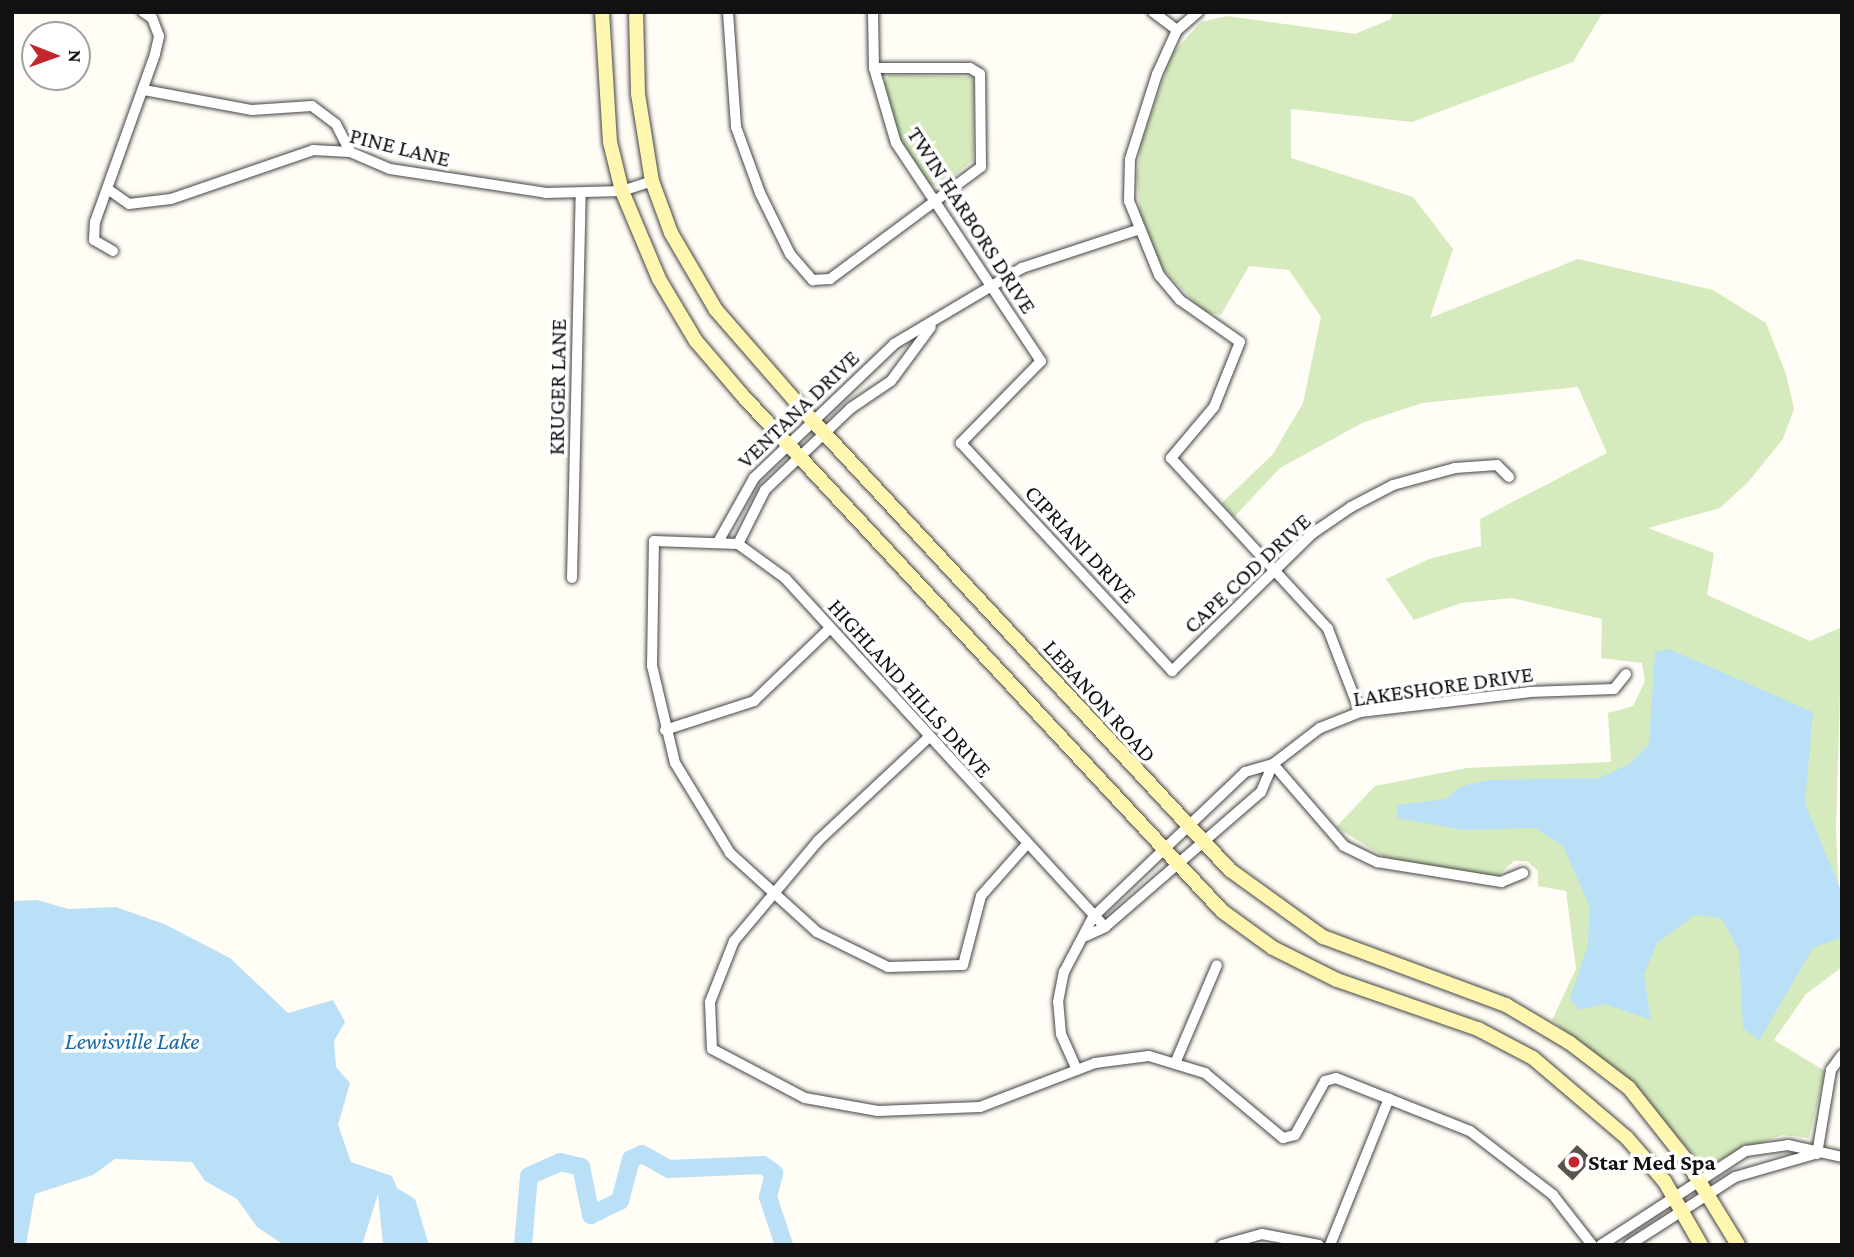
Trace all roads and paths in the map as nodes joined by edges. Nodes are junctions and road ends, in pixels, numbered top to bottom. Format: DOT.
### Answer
graph roads {
  1 [pos="143,12"];
  2 [pos="602,12"];
  3 [pos="636,12"];
  4 [pos="728,12"];
  5 [pos="873,12"];
  6 [pos="1153,12"];
  7 [pos="1198,12"];
  8 [pos="1177,30"];
  9 [pos="874,68"];
  10 [pos="144,90"];
  11 [pos="350,152"];
  12 [pos="652,181"];
  13 [pos="109,190"];
  14 [pos="622,191"];
  15 [pos="581,195"];
  16 [pos="931,201"];
  17 [pos="1137,230"];
  18 [pos="113,251"];
  19 [pos="990,284"];
  20 [pos="931,327"];
  21 [pos="812,420"];
  22 [pos="825,434"];
  23 [pos="961,443"];
  24 [pos="788,444"];
  25 [pos="801,458"];
  26 [pos="1508,477"];
  27 [pos="718,542"];
  28 [pos="738,544"];
  29 [pos="1275,570"];
  30 [pos="572,579"];
  31 [pos="830,628"];
  32 [pos="1172,671"];
  33 [pos="1626,674"];
  34 [pos="1360,712"];
  35 [pos="664,730"];
  36 [pos="929,737"];
  37 [pos="1273,764"];
  38 [pos="1188,829"];
  39 [pos="1201,842"];
  40 [pos="1027,844"];
  41 [pos="1163,852"];
  42 [pos="1175,865"];
  43 [pos="1523,873"];
  44 [pos="774,895"];
  45 [pos="1093,917"];
  46 [pos="1105,927"];
  47 [pos="1086,936"];
  48 [pos="1217,965"];
  49 [pos="1842,1055"];
  50 [pos="1176,1061"];
  51 [pos="1077,1070"];
  52 [pos="1389,1098"];
  53 [pos="1817,1154"];
  54 [pos="1842,1157"];
  55 [pos="1698,1178"];
  56 [pos="1709,1194"];
  57 [pos="1672,1195"];
  58 [pos="1682,1212"];
  59 [pos="1222,1245"];
  60 [pos="1319,1245"];
  61 [pos="1330,1245"];
  62 [pos="1592,1245"];
  63 [pos="1601,1245"];
  64 [pos="1629,1245"];
  65 [pos="1701,1245"];
  66 [pos="1738,1245"];
  1 -- 10 [label="street"];
  2 -- 14 [label="main road"];
  3 -- 12 [label="main road, LEBANON ROAD"];
  4 -- 16 [label="street"];
  5 -- 9 [label="street, TWIN HARBORS DRIVE"];
  6 -- 8 [label="street"];
  7 -- 8 [label="street"];
  8 -- 17 [label="street"];
  9 -- 16 [label="street, TWIN HARBORS DRIVE"];
  9 -- 16 [label="street"];
  10 -- 11 [label="street"];
  10 -- 13 [label="street"];
  11 -- 13 [label="street, PINE LANE"];
  11 -- 15 [label="street, PINE LANE"];
  12 -- 14 [label="street, PINE LANE"];
  12 -- 21 [label="main road, LEBANON ROAD"];
  13 -- 18 [label="street"];
  14 -- 15 [label="street, PINE LANE"];
  14 -- 24 [label="main road"];
  15 -- 30 [label="street, KRUGER LANE"];
  16 -- 19 [label="street, TWIN HARBORS DRIVE"];
  17 -- 19 [label="street, VENTANA DRIVE"];
  17 -- 29 [label="street"];
  19 -- 20 [label="street, VENTANA DRIVE"];
  19 -- 23 [label="street, TWIN HARBORS DRIVE"];
  20 -- 21 [label="street, VENTANA DRIVE"];
  20 -- 22 [label="street, VENTANA DRIVE"];
  21 -- 22 [label="main road, LEBANON ROAD"];
  21 -- 24 [label="street, VENTANA DRIVE"];
  22 -- 25 [label="street, VENTANA DRIVE"];
  22 -- 38 [label="main road, LEBANON ROAD"];
  23 -- 32 [label="street, CIPRIANI DRIVE"];
  24 -- 25 [label="main road"];
  24 -- 27 [label="street, VENTANA DRIVE"];
  25 -- 28 [label="street, VENTANA DRIVE"];
  25 -- 41 [label="main road"];
  26 -- 29 [label="street, CAPE COD DRIVE"];
  27 -- 28 [label="street"];
  27 -- 35 [label="street"];
  28 -- 31 [label="street, HIGHLAND HILLS DRIVE"];
  29 -- 32 [label="street, CAPE COD DRIVE"];
  29 -- 34 [label="street"];
  31 -- 35 [label="street"];
  31 -- 36 [label="street, HIGHLAND HILLS DRIVE"];
  33 -- 34 [label="street, LAKESHORE DRIVE"];
  34 -- 37 [label="street, LAKESHORE DRIVE"];
  35 -- 44 [label="street"];
  36 -- 40 [label="street, HIGHLAND HILLS DRIVE"];
  36 -- 44 [label="street"];
  37 -- 38 [label="street, LAKESHORE DRIVE"];
  37 -- 39 [label="street, LAKESHORE DRIVE"];
  37 -- 43 [label="street"];
  38 -- 39 [label="main road, LEBANON ROAD"];
  38 -- 41 [label="street, LAKESHORE DRIVE"];
  39 -- 42 [label="street, LAKESHORE DRIVE"];
  39 -- 55 [label="main road, LEBANON ROAD"];
  40 -- 44 [label="street"];
  40 -- 45 [label="street, HIGHLAND HILLS DRIVE"];
  41 -- 42 [label="main road"];
  41 -- 45 [label="street, LAKESHORE DRIVE"];
  42 -- 46 [label="street, LAKESHORE DRIVE"];
  42 -- 57 [label="main road"];
  44 -- 51 [label="street"];
  45 -- 46 [label="street, HIGHLAND HILLS DRIVE"];
  45 -- 47 [label="street, LAKESHORE DRIVE"];
  46 -- 47 [label="street, LAKESHORE DRIVE"];
  47 -- 51 [label="street, LAKESHORE DRIVE"];
  48 -- 50 [label="street"];
  49 -- 53 [label="street"];
  50 -- 51 [label="street"];
  50 -- 52 [label="street"];
  52 -- 61 [label="street"];
  52 -- 62 [label="street"];
  53 -- 54 [label="street"];
  53 -- 55 [label="street"];
  53 -- 56 [label="street"];
  55 -- 56 [label="main road, LEBANON ROAD"];
  55 -- 57 [label="street"];
  56 -- 58 [label="street"];
  56 -- 66 [label="main road, LEBANON ROAD"];
  57 -- 58 [label="main road"];
  57 -- 63 [label="street"];
  58 -- 64 [label="street"];
  58 -- 65 [label="main road"];
  59 -- 60 [label="street"];
}
